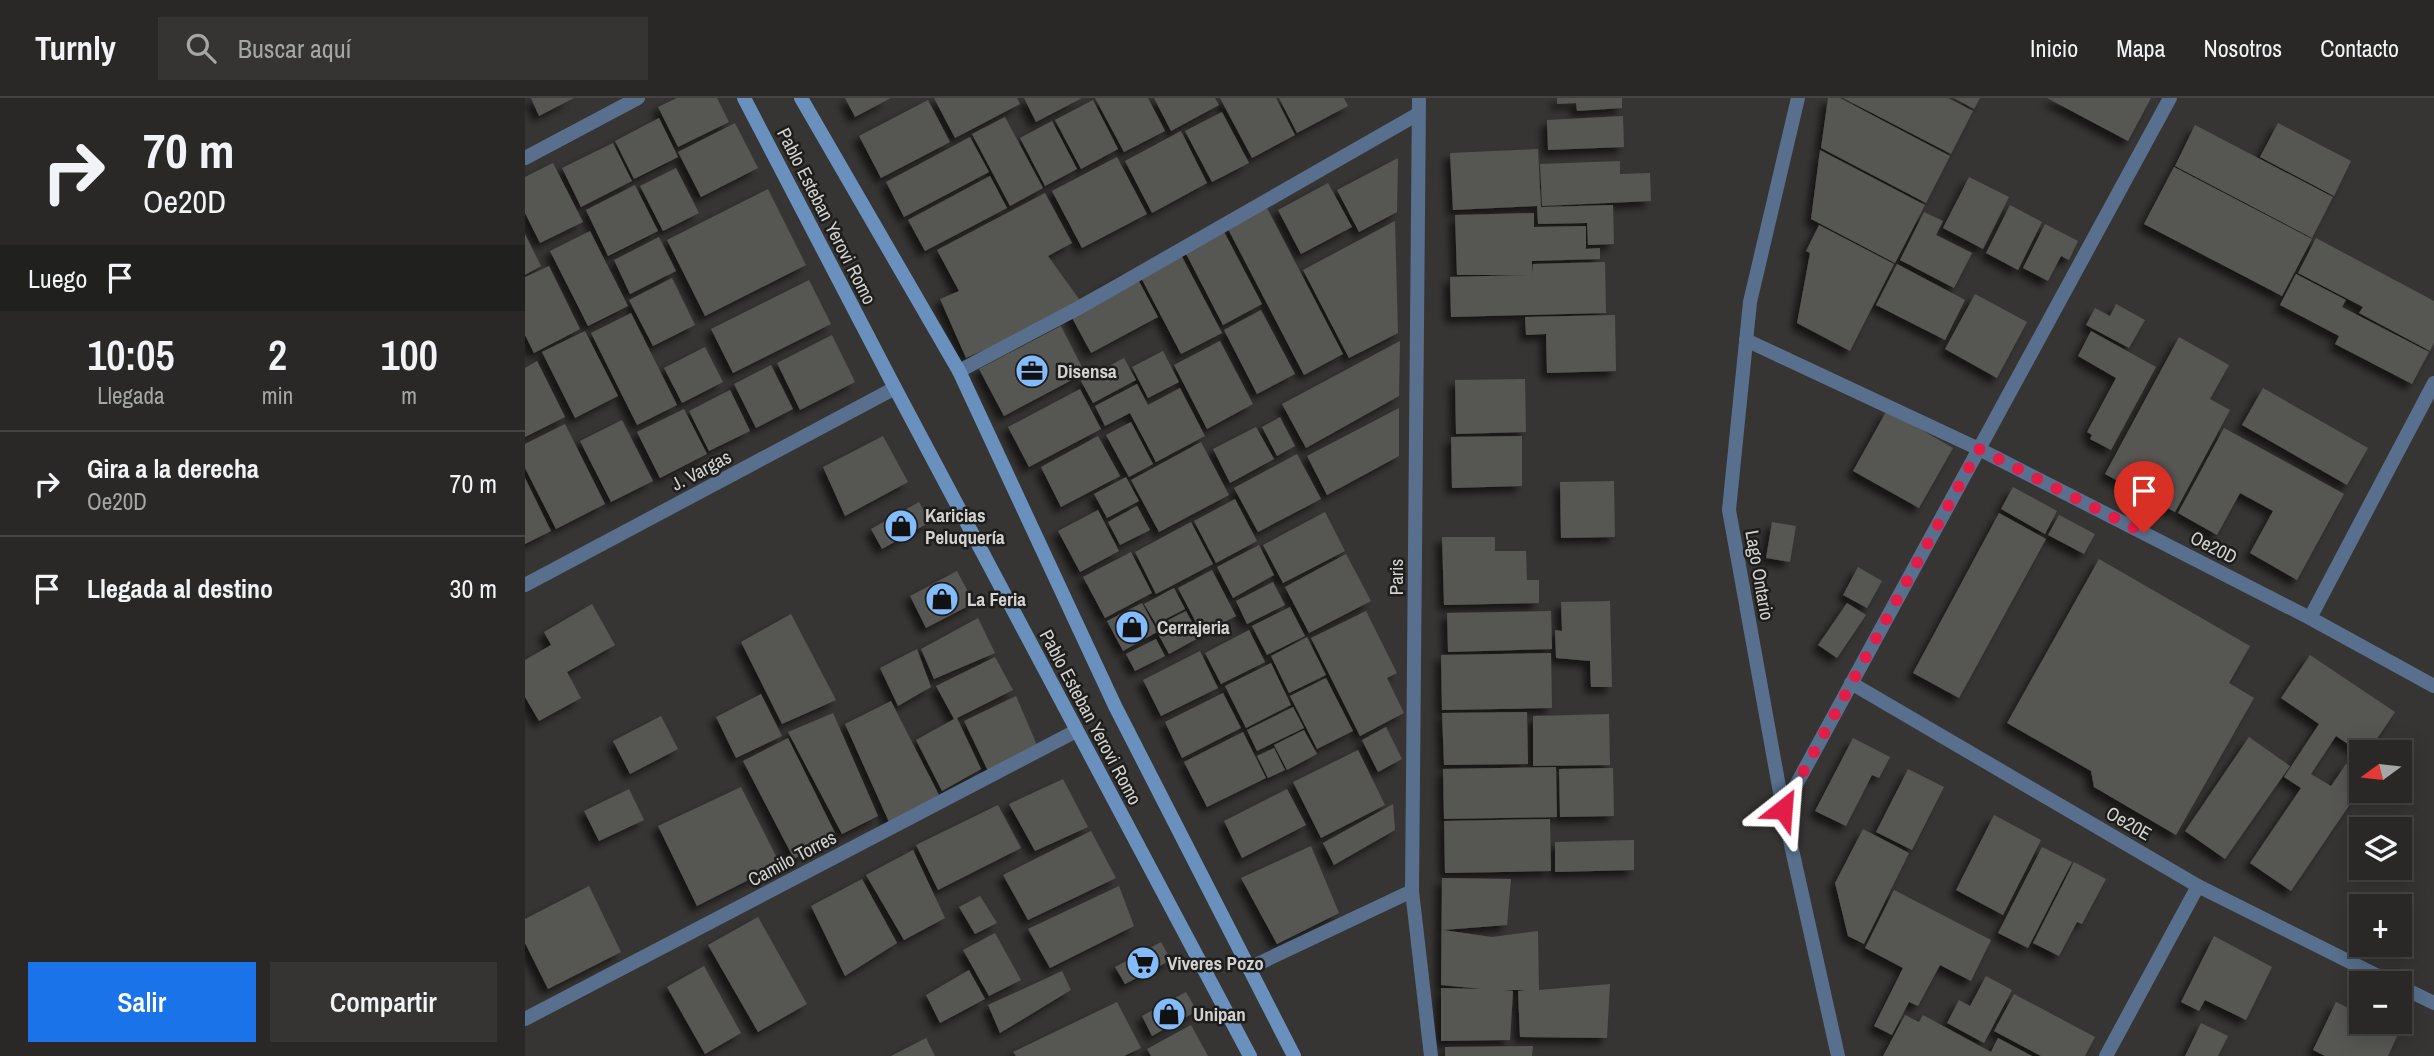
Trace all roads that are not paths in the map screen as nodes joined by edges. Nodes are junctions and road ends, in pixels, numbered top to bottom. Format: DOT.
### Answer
graph roads {
  1 [pos="638,98"];
  2 [pos="744,98"];
  3 [pos="801,98"];
  4 [pos="1419,98"];
  5 [pos="1798,98"];
  6 [pos="2170,98"];
  7 [pos="1418,114"];
  8 [pos="525,158"];
  9 [pos="1746,340"];
  10 [pos="959,371"];
  11 [pos="2434,383"];
  12 [pos="895,388"];
  13 [pos="1979,449"];
  14 [pos="525,585"];
  15 [pos="2310,618"];
  16 [pos="1851,683"];
  17 [pos="2434,686"];
  18 [pos="1076,731"];
  19 [pos="1783,809"];
  20 [pos="2198,886"];
  21 [pos="1412,891"];
  22 [pos="1249,968"];
  23 [pos="2368,971"];
  24 [pos="2412,992"];
  25 [pos="2434,1003"];
  26 [pos="525,1019"];
  27 [pos="1250,1056"];
  28 [pos="1294,1056"];
  29 [pos="1431,1056"];
  30 [pos="1837,1056"];
  31 [pos="2106,1056"];
  1 -- 8 [label="street"];
  2 -- 12 [label="main road, Pablo Esteban Yerovi Romo"];
  3 -- 10 [label="main road, Pablo Esteban Yerovi Romo"];
  4 -- 7 [label="street, Paris"];
  5 -- 9 [label="street, Lago Ontario"];
  6 -- 13 [label="street"];
  7 -- 10 [label="street"];
  7 -- 21 [label="street, Paris"];
  9 -- 13 [label="street, Oe20D"];
  9 -- 19 [label="street, Lago Ontario"];
  10 -- 22 [label="main road, Pablo Esteban Yerovi Romo"];
  11 -- 15 [label="street"];
  12 -- 14 [label="street, J. Vargas"];
  12 -- 18 [label="main road, Pablo Esteban Yerovi Romo"];
  13 -- 15 [label="street, Oe20D"];
  13 -- 16 [label="street"];
  15 -- 17 [label="street, Oe20D"];
  16 -- 19 [label="street"];
  16 -- 20 [label="street, Oe20E"];
  18 -- 26 [label="street, Camilo Torres"];
  18 -- 27 [label="main road, Pablo Esteban Yerovi Romo"];
  19 -- 30 [label="street, Lago Ontario"];
  20 -- 23 [label="street, Oe20E"];
  20 -- 31 [label="street"];
  21 -- 22 [label="street"];
  21 -- 29 [label="street, Paris"];
  22 -- 28 [label="main road, Pablo Esteban Yerovi Romo"];
  24 -- 25 [label="street"];
}
